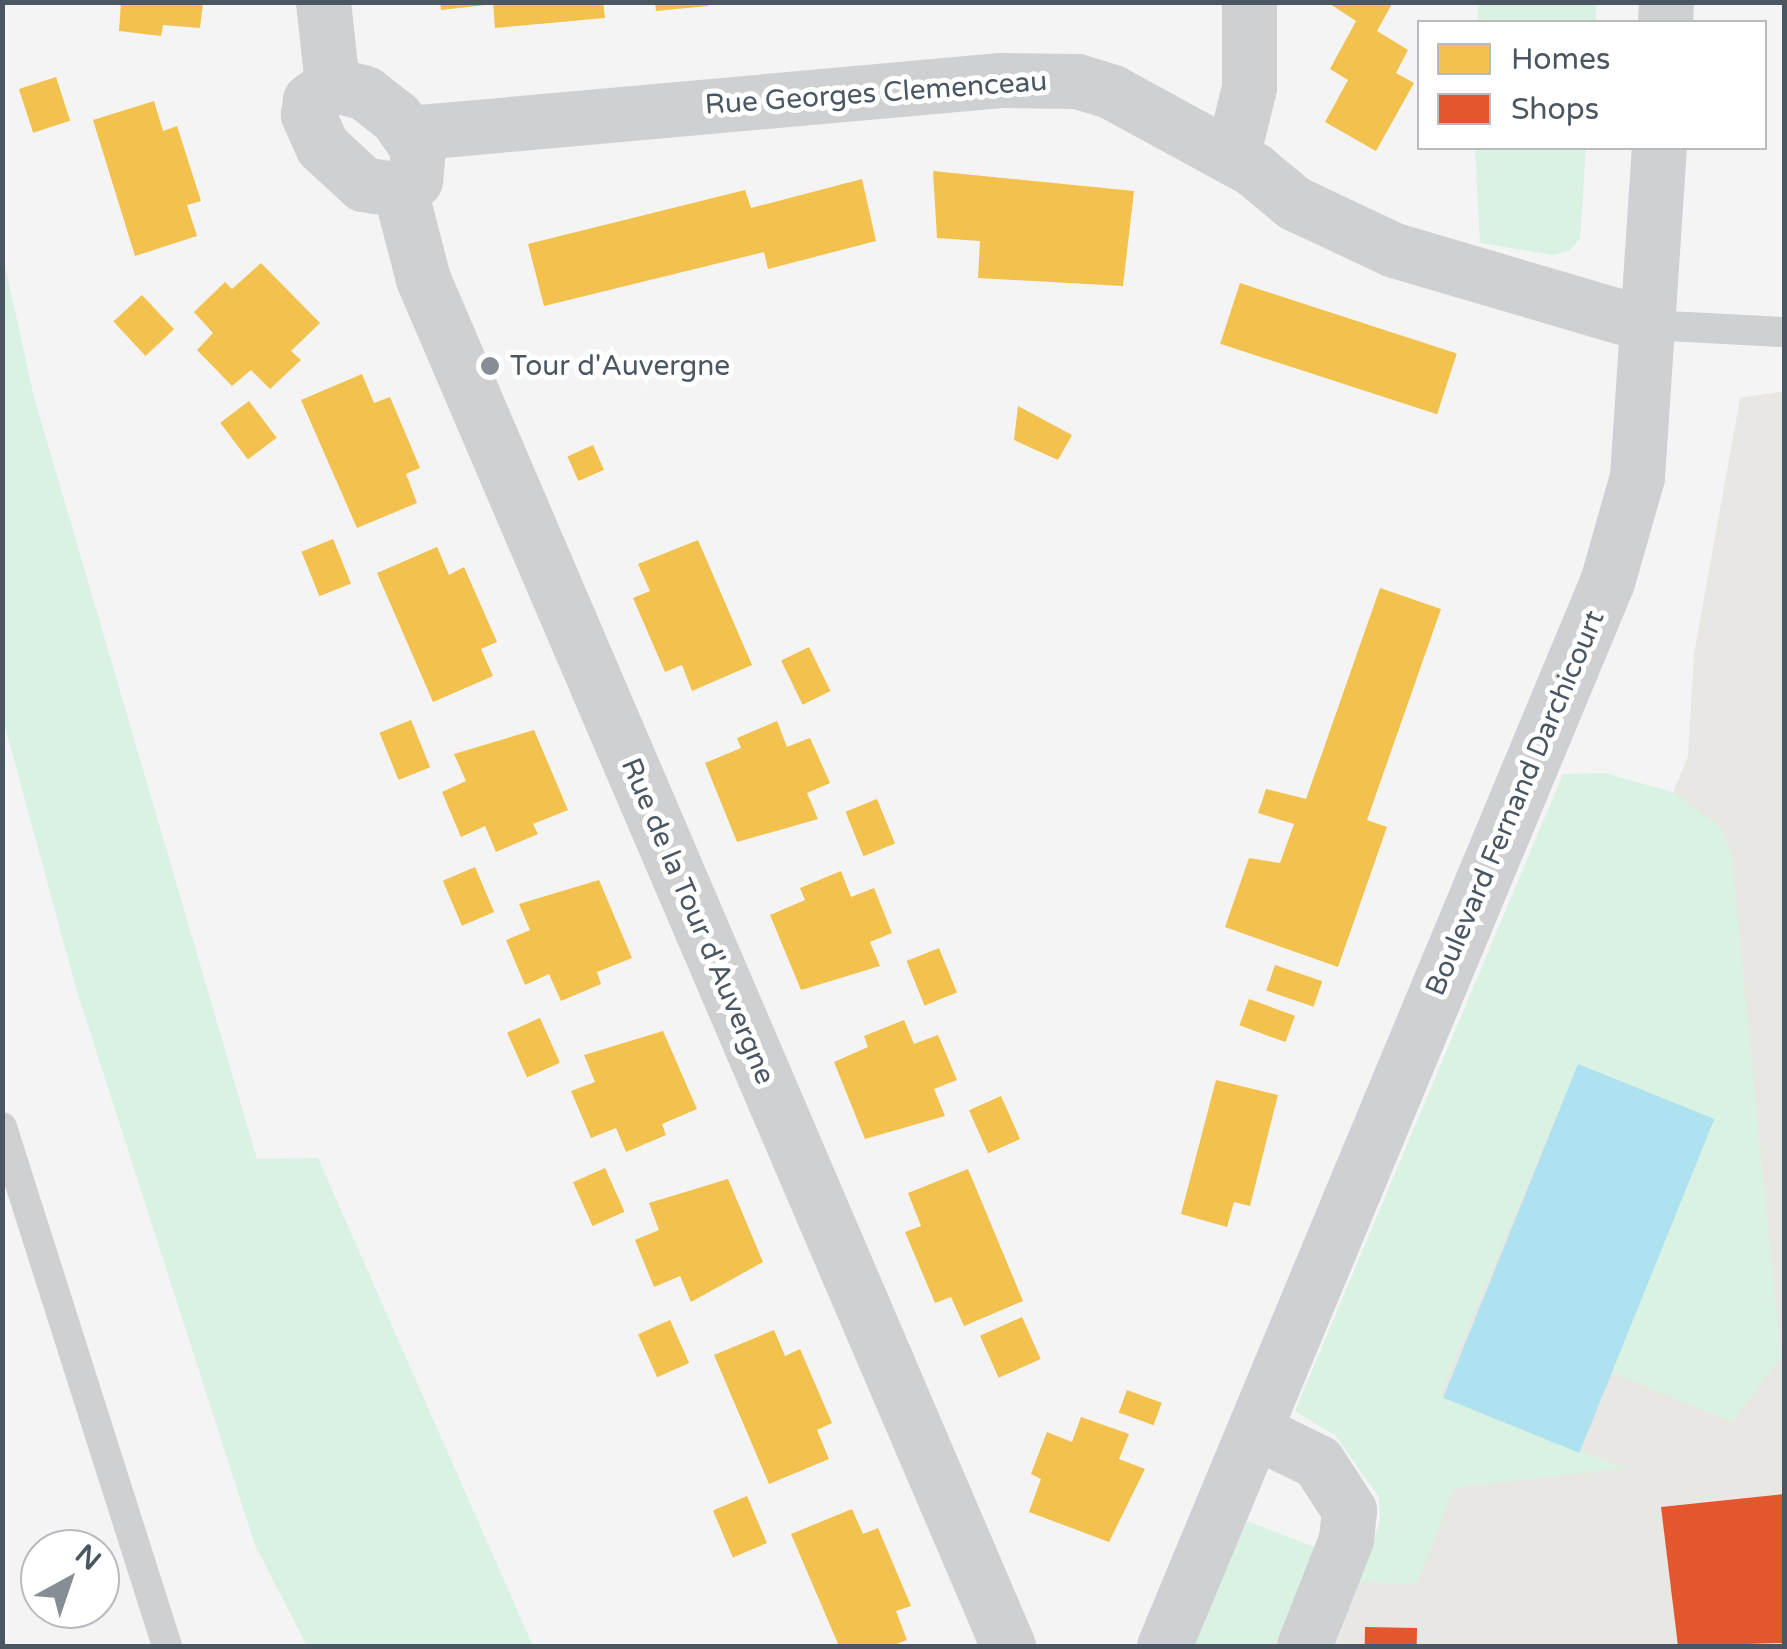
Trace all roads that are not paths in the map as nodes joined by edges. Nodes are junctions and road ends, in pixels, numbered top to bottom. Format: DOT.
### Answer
graph roads {
  1 [pos="323,2"];
  2 [pos="1249,2"];
  3 [pos="332,84"];
  4 [pos="409,134"];
  5 [pos="1659,150"];
  6 [pos="1232,157"];
  7 [pos="400,190"];
  8 [pos="1649,325"];
  9 [pos="1784,332"];
  10 [pos="2,1127"];
  11 [pos="1255,1431"];
  12 [pos="167,1646"];
  13 [pos="1008,1646"];
  14 [pos="1164,1646"];
  15 [pos="1304,1646"];
  1 -- 3 [label="street"];
  2 -- 6 [label="street"];
  3 -- 4 [label="street"];
  3 -- 7 [label="street"];
  4 -- 6 [label="street, Rue Georges Clemenceau"];
  4 -- 7 [label="street"];
  5 -- 8 [label="main road, Boulevard Fernand Darchicourt"];
  6 -- 8 [label="street, Rue Georges Clemenceau"];
  7 -- 13 [label="street, Rue de la Tour d'Auvergne"];
  8 -- 9 [label="lane"];
  8 -- 11 [label="main road, Boulevard Fernand Darchicourt"];
  10 -- 12 [label="lane"];
  11 -- 14 [label="main road, Boulevard Fernand Darchicourt"];
  11 -- 15 [label="street"];
}
